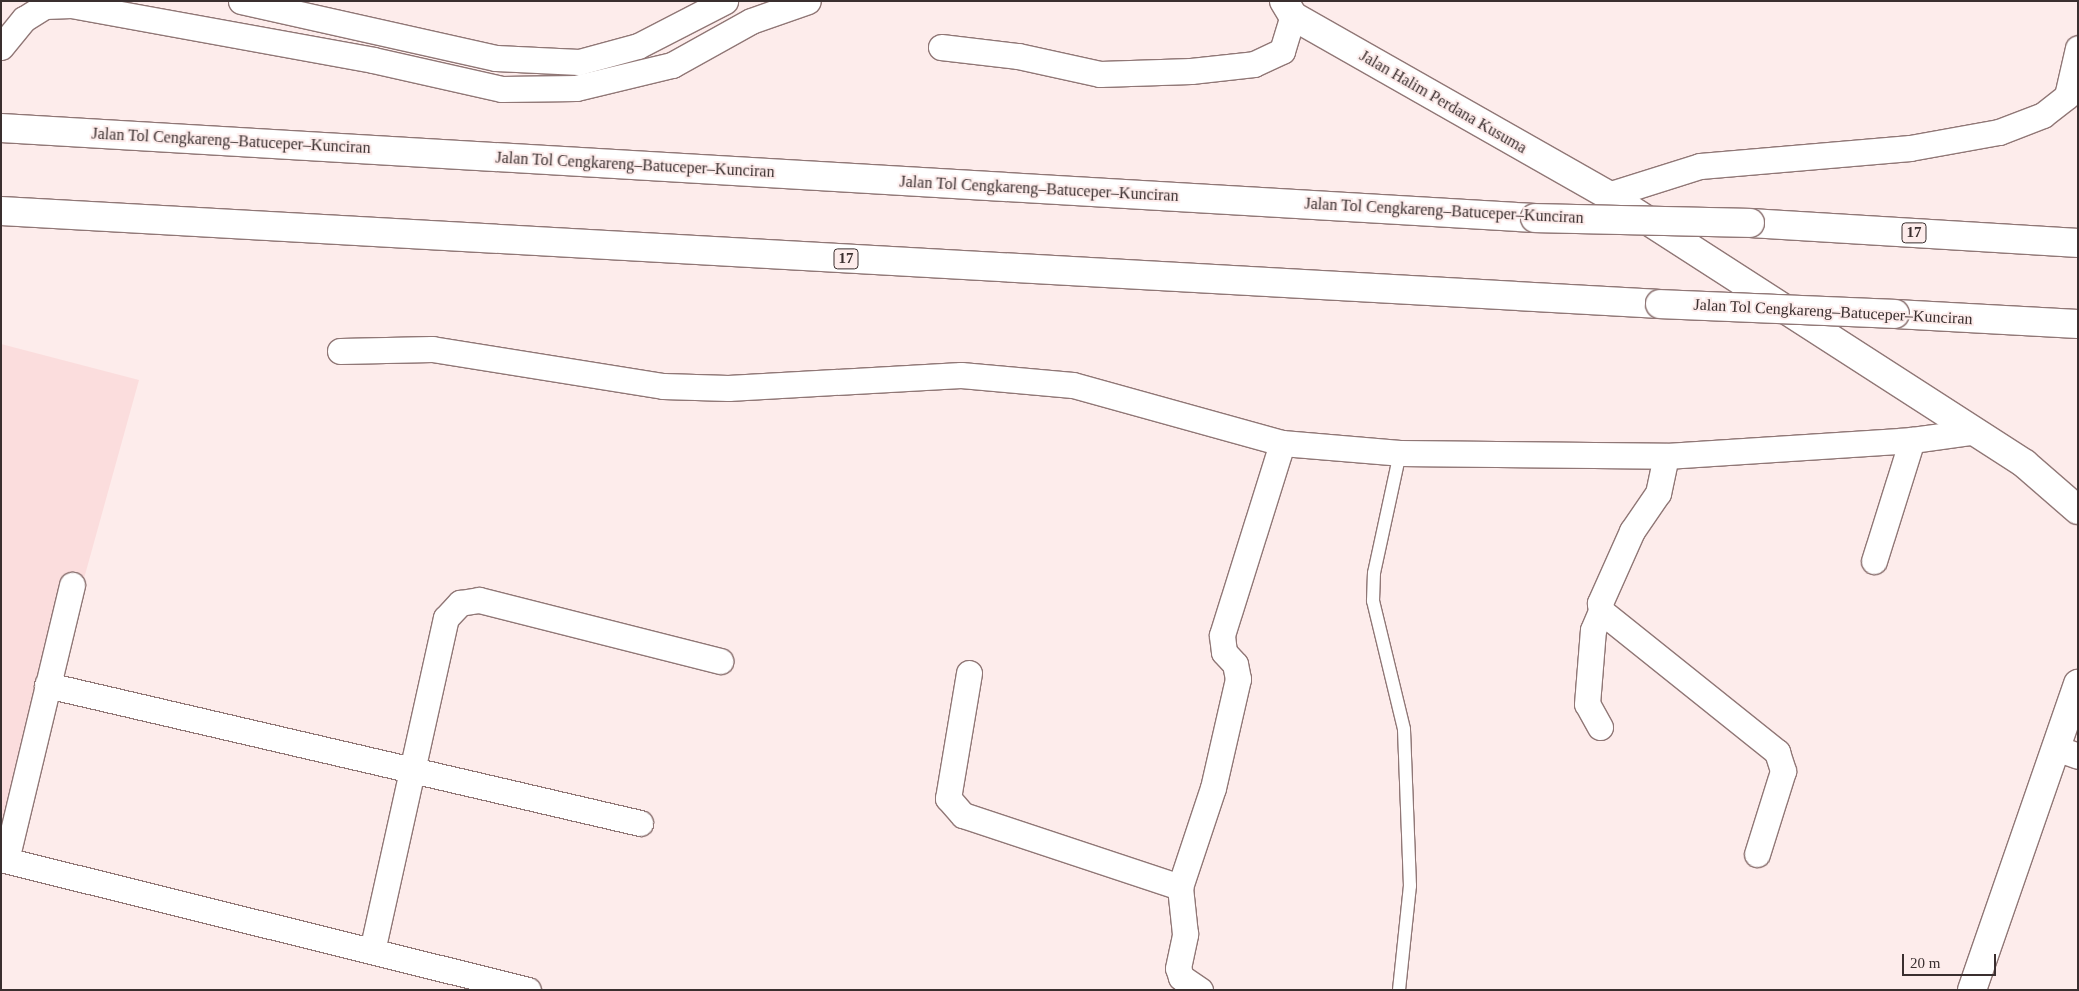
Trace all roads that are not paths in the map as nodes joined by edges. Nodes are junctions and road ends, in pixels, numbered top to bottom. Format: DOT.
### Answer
graph roads {
  1 [pos="241,1"];
  2 [pos="724,1"];
  3 [pos="808,1"];
  4 [pos="43,4"];
  5 [pos="1288,9"];
  6 [pos="1,47"];
  7 [pos="941,47"];
  8 [pos="2078,48"];
  9 [pos="1,128"];
  10 [pos="1608,195"];
  11 [pos="1,211"];
  12 [pos="2078,243"];
  13 [pos="2078,324"];
  14 [pos="340,351"];
  15 [pos="1971,432"];
  16 [pos="1912,440"];
  17 [pos="1282,443"];
  18 [pos="1400,452"];
  19 [pos="1666,456"];
  20 [pos="2078,510"];
  21 [pos="1874,562"];
  22 [pos="72,585"];
  23 [pos="1601,611"];
  24 [pos="720,661"];
  25 [pos="969,672"];
  26 [pos="2078,684"];
  27 [pos="47,685"];
  28 [pos="1600,727"];
  29 [pos="2067,752"];
  30 [pos="412,769"];
  31 [pos="640,823"];
  32 [pos="1757,854"];
  33 [pos="4,859"];
  34 [pos="1180,887"];
  35 [pos="372,951"];
  36 [pos="528,990"];
  37 [pos="1200,990"];
  38 [pos="1399,990"];
  39 [pos="1972,990"];
  1 -- 2 [label="street"];
  3 -- 4 [label="street"];
  4 -- 6 [label="street"];
  5 -- 7 [label="street"];
  5 -- 10 [label="main road, Jalan Halim Perdana Kusuma"];
  8 -- 10 [label="street"];
  9 -- 12 [label="main road, Jalan Tol Cengkareng–Batuceper–Kunciran / 17, bridge"];
  10 -- 15 [label="main road, Jalan Halim Perdana Kusuma"];
  11 -- 13 [label="main road, Jalan Tol Cengkareng–Batuceper–Kunciran / 17, bridge"];
  14 -- 17 [label="street"];
  15 -- 16 [label="street"];
  15 -- 20 [label="main road, Jalan Halim Perdana Kusuma"];
  16 -- 19 [label="street"];
  16 -- 21 [label="street"];
  17 -- 18 [label="street"];
  17 -- 34 [label="street"];
  18 -- 19 [label="street"];
  18 -- 38 [label="lane"];
  19 -- 23 [label="street"];
  22 -- 27 [label="street"];
  23 -- 28 [label="street"];
  23 -- 32 [label="street"];
  24 -- 30 [label="street"];
  25 -- 34 [label="street"];
  26 -- 29 [label="main road"];
  27 -- 30 [label="street"];
  27 -- 33 [label="street"];
  29 -- 39 [label="main road"];
  30 -- 31 [label="street"];
  30 -- 35 [label="street"];
  33 -- 35 [label="street"];
  34 -- 37 [label="street"];
  35 -- 36 [label="street"];
}
